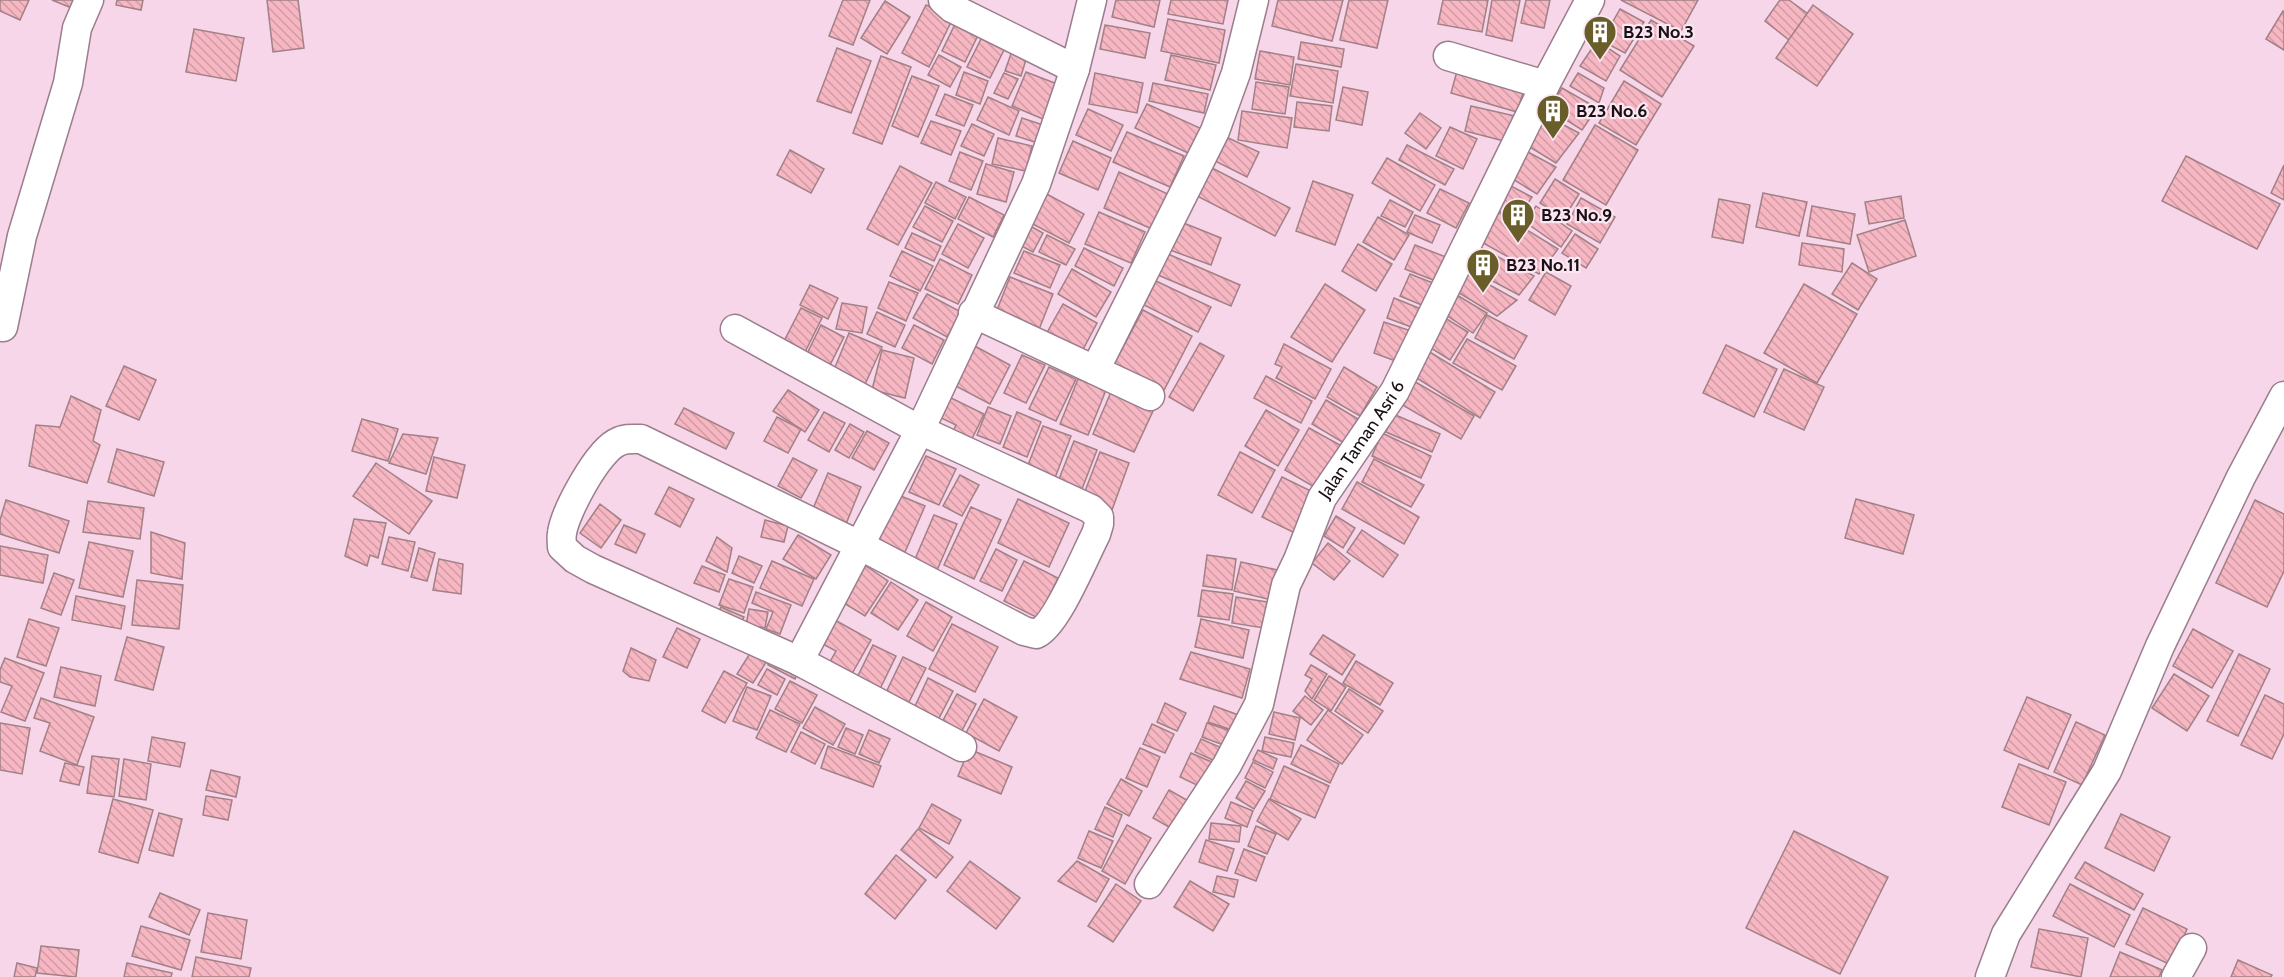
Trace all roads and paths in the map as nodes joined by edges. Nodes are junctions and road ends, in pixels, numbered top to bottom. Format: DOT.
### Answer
graph roads {
  1 [pos="89,0"];
  2 [pos="943,0"];
  3 [pos="1092,0"];
  4 [pos="1254,0"];
  5 [pos="1590,0"];
  6 [pos="1448,56"];
  7 [pos="1075,69"];
  8 [pos="1545,84"];
  9 [pos="974,313"];
  10 [pos="3,327"];
  11 [pos="735,329"];
  12 [pos="1095,370"];
  13 [pos="1150,396"];
  14 [pos="2284,396"];
  15 [pos="920,430"];
  16 [pos="859,546"];
  17 [pos="799,661"];
  18 [pos="962,747"];
  19 [pos="1149,884"];
  20 [pos="2192,948"];
  21 [pos="1990,977"];
  22 [pos="2176,977"];
  1 -- 10 [label="street"];
  2 -- 7 [label="street"];
  3 -- 7 [label="street"];
  4 -- 12 [label="street"];
  5 -- 8 [label="street, Jalan Taman Asri 6"];
  6 -- 8 [label="street"];
  7 -- 9 [label="street"];
  8 -- 19 [label="street, Jalan Taman Asri 6"];
  9 -- 12 [label="street"];
  9 -- 15 [label="street"];
  11 -- 15 [label="street"];
  12 -- 13 [label="street"];
  14 -- 21 [label="street"];
  15 -- 16 [label="street"];
  15 -- 16 [label="street"];
  16 -- 17 [label="street"];
  16 -- 17 [label="street"];
  17 -- 18 [label="street"];
  20 -- 22 [label="street"];
}
